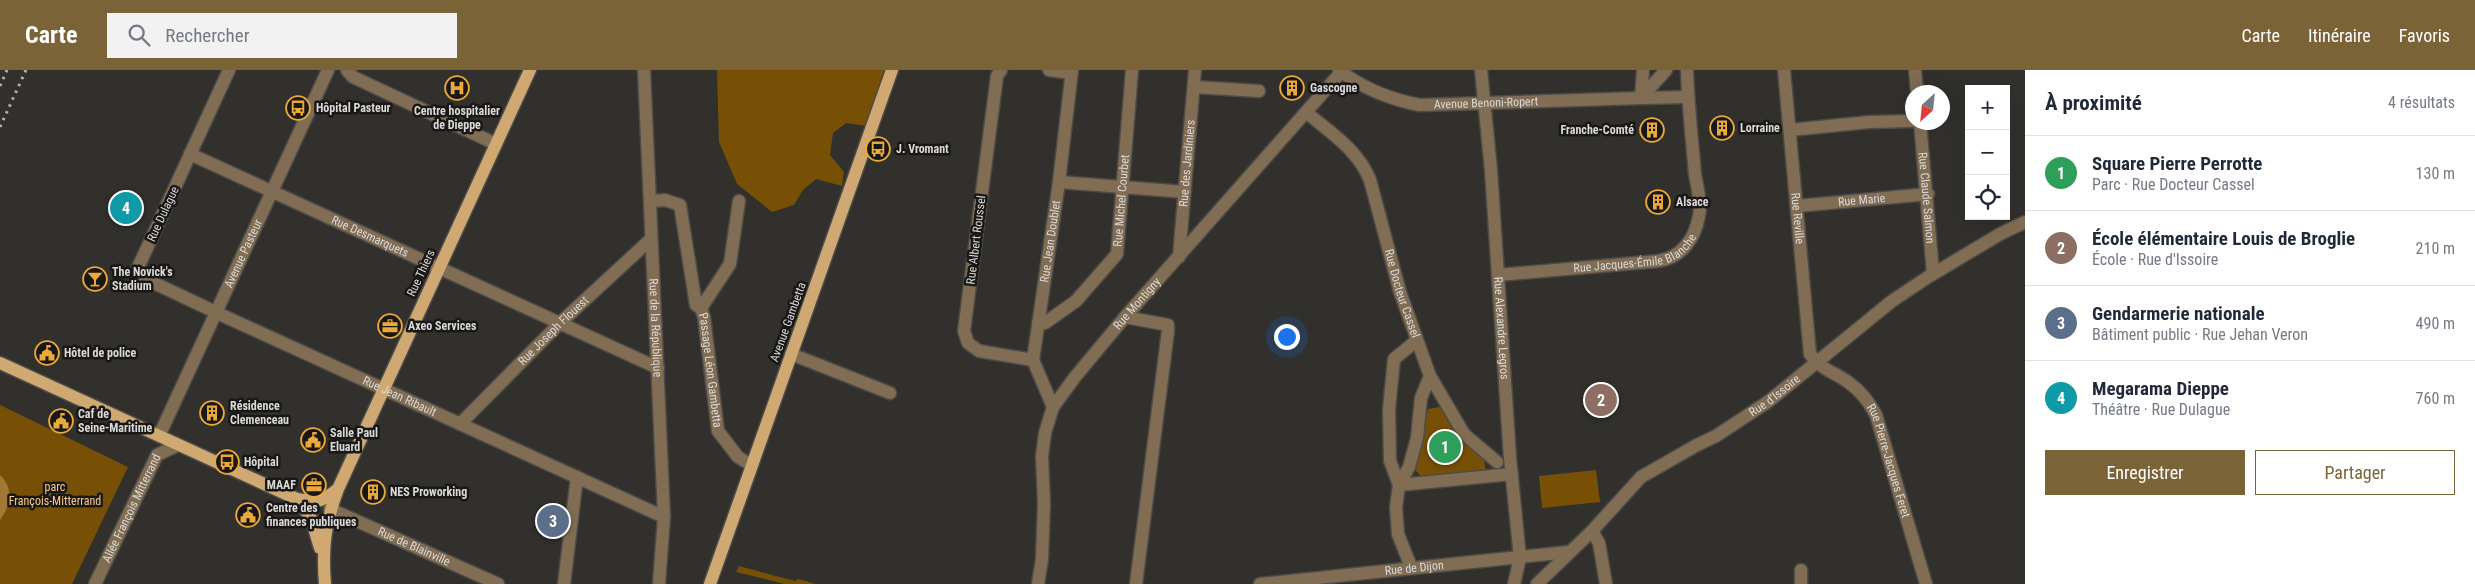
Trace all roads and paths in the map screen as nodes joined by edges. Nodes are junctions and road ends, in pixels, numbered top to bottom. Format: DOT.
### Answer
graph roads {
  1 [pos="229,70"];
  2 [pos="328,70"];
  3 [pos="347,70"];
  4 [pos="530,70"];
  5 [pos="644,70"];
  6 [pos="892,70"];
  7 [pos="1002,70"];
  8 [pos="1049,70"];
  9 [pos="1132,70"];
  10 [pos="1195,70"];
  11 [pos="1481,70"];
  12 [pos="1643,70"];
  13 [pos="1666,70"];
  14 [pos="1687,70"];
  15 [pos="1784,70"];
  16 [pos="1915,70"];
  17 [pos="1341,71"];
  18 [pos="1072,72"];
  19 [pos="1916,85"];
  20 [pos="1194,87"];
  21 [pos="1259,91"];
  22 [pos="1688,97"];
  23 [pos="1642,98"];
  24 [pos="1484,103"];
  25 [pos="1307,112"];
  26 [pos="1905,121"];
  27 [pos="1790,130"];
  28 [pos="1921,130"];
  29 [pos="496,144"];
  30 [pos="190,154"];
  31 [pos="1059,182"];
  32 [pos="1124,187"];
  33 [pos="272,191"];
  34 [pos="1185,192"];
  35 [pos="1928,194"];
  36 [pos="651,201"];
  37 [pos="739,201"];
  38 [pos="1797,206"];
  39 [pos="2025,222"];
  40 [pos="651,240"];
  41 [pos="1179,257"];
  42 [pos="438,267"];
  43 [pos="1934,273"];
  44 [pos="135,274"];
  45 [pos="1498,275"];
  46 [pos="701,308"];
  47 [pos="217,312"];
  48 [pos="1125,318"];
  49 [pos="560,323"];
  50 [pos="1038,323"];
  51 [pos="1416,342"];
  52 [pos="791,354"];
  53 [pos="1033,360"];
  54 [pos="0,363"];
  55 [pos="1816,363"];
  56 [pos="658,368"];
  57 [pos="1430,376"];
  58 [pos="383,389"];
  59 [pos="890,393"];
  60 [pos="1054,407"];
  61 [pos="460,424"];
  62 [pos="159,436"];
  63 [pos="178,445"];
  64 [pos="1510,458"];
  65 [pos="1497,462"];
  66 [pos="753,463"];
  67 [pos="1512,474"];
  68 [pos="1497,475"];
  69 [pos="577,477"];
  70 [pos="1399,485"];
  71 [pos="338,489"];
  72 [pos="301,504"];
  73 [pos="330,509"];
  74 [pos="664,517"];
  75 [pos="1592,531"];
  76 [pos="1568,552"];
  77 [pos="323,555"];
  78 [pos="1520,558"];
  79 [pos="1411,567"];
  80 [pos="1801,570"];
  81 [pos="95,584"];
  82 [pos="325,584"];
  83 [pos="498,584"];
  84 [pos="564,584"];
  85 [pos="660,584"];
  86 [pos="710,584"];
  87 [pos="1038,584"];
  88 [pos="1136,584"];
  89 [pos="1260,584"];
  90 [pos="1514,584"];
  91 [pos="1537,584"];
  92 [pos="1606,584"];
  93 [pos="1801,584"];
  94 [pos="1926,584"];
  1 -- 30 [label="street, Rue Dulague"];
  2 -- 33 [label="street, Avenue Pasteur"];
  3 -- 29 [label="street"];
  4 -- 29 [label="main road, Rue Thiers"];
  5 -- 36 [label="street, Rue de la République"];
  6 -- 52 [label="main road, Avenue Gambetta"];
  7 -- 53 [label="street, Rue Albert Roussel"];
  8 -- 18 [label="street"];
  9 -- 32 [label="street, Rue Michel Courbet"];
  10 -- 20 [label="street, Rue des Jardiniers"];
  11 -- 24 [label="street, Rue Alexandre Legros"];
  12 -- 23 [label="street"];
  13 -- 23 [label="street"];
  14 -- 22 [label="street, Rue Jacques-Émile Blanche"];
  15 -- 27 [label="street, Rue Reville"];
  16 -- 19 [label="street"];
  17 -- 24 [label="street, Avenue Benoni-Ropert"];
  17 -- 25 [label="street, Rue Montigny"];
  18 -- 31 [label="street, Rue Jean Doublet"];
  20 -- 21 [label="street"];
  20 -- 34 [label="street, Rue des Jardiniers"];
  22 -- 23 [label="street, Avenue Benoni-Ropert"];
  22 -- 45 [label="street, Rue Jacques-Émile Blanche"];
  23 -- 24 [label="street, Avenue Benoni-Ropert"];
  24 -- 45 [label="street, Rue Alexandre Legros"];
  25 -- 41 [label="street, Rue Montigny"];
  25 -- 51 [label="street, Rue Docteur Cassel"];
  26 -- 27 [label="street"];
  27 -- 38 [label="street, Rue Reville"];
  28 -- 35 [label="street, Rue Claude Salmon"];
  29 -- 42 [label="main road, Rue Thiers"];
  30 -- 33 [label="street, Rue Desmarquets"];
  30 -- 44 [label="street, Rue Dulague"];
  31 -- 32 [label="street"];
  31 -- 50 [label="street, Rue Jean Doublet"];
  32 -- 34 [label="street"];
  32 -- 50 [label="street, Rue Michel Courbet"];
  33 -- 42 [label="street, Rue Desmarquets"];
  33 -- 47 [label="street, Avenue Pasteur"];
  34 -- 41 [label="street, Rue des Jardiniers"];
  35 -- 38 [label="street, Rue Marie"];
  35 -- 43 [label="street, Rue Claude Salmon"];
  36 -- 40 [label="street, Rue de la République"];
  36 -- 46 [label="street, Passage Léon Gambetta"];
  37 -- 46 [label="street"];
  38 -- 55 [label="street, Rue Reville"];
  39 -- 43 [label="street, Rue d'Issoire"];
  40 -- 49 [label="street, Rue Joseph Flouest"];
  40 -- 56 [label="street, Rue de la République"];
  41 -- 48 [label="street, Rue Montigny"];
  42 -- 49 [label="street, Rue Desmarquets"];
  42 -- 58 [label="main road, Rue Thiers"];
  43 -- 55 [label="street, Rue d'Issoire"];
  44 -- 47 [label="street, Rue Jean Ribault"];
  45 -- 64 [label="street, Rue Alexandre Legros"];
  46 -- 66 [label="street, Passage Léon Gambetta"];
  47 -- 58 [label="street, Rue Jean Ribault"];
  47 -- 62 [label="street, Avenue Pasteur"];
  48 -- 60 [label="street, Rue Montigny"];
  48 -- 88 [label="street"];
  49 -- 56 [label="street, Rue Desmarquets"];
  49 -- 61 [label="street, Rue Joseph Flouest"];
  50 -- 53 [label="street, Rue Jean Doublet"];
  51 -- 57 [label="street, Rue Docteur Cassel"];
  51 -- 70 [label="street"];
  52 -- 59 [label="street"];
  52 -- 66 [label="main road, Avenue Gambetta"];
  53 -- 60 [label="street"];
  54 -- 62 [label="main road"];
  55 -- 75 [label="street, Rue d'Issoire"];
  55 -- 94 [label="street, Rue Pierre-Jacques Feret"];
  56 -- 74 [label="street, Rue de la République"];
  57 -- 65 [label="street, Rue Docteur Cassel"];
  57 -- 70 [label="street"];
  58 -- 61 [label="street, Rue Jean Ribault"];
  58 -- 71 [label="main road, Rue Thiers"];
  60 -- 87 [label="street, Rue Montigny"];
  61 -- 69 [label="street, Rue Jean Ribault"];
  62 -- 63 [label="main road"];
  63 -- 72 [label="main road"];
  63 -- 81 [label="street, Allée François Mitterrand"];
  64 -- 65 [label="street"];
  64 -- 67 [label="street, Rue Alexandre Legros"];
  65 -- 68 [label="street"];
  66 -- 86 [label="main road, Avenue Gambetta"];
  67 -- 68 [label="street"];
  67 -- 78 [label="street, Rue Alexandre Legros"];
  68 -- 70 [label="street"];
  69 -- 74 [label="street, Rue Jean Ribault"];
  69 -- 84 [label="street"];
  70 -- 79 [label="street"];
  71 -- 72 [label="main road"];
  71 -- 73 [label="main road, Rue Thiers"];
  72 -- 77 [label="main road"];
  73 -- 77 [label="main road, Rue Thiers"];
  73 -- 83 [label="street, Rue de Blainville"];
  74 -- 85 [label="street, Rue de la République"];
  75 -- 76 [label="street, Rue d'Issoire"];
  75 -- 92 [label="street"];
  76 -- 78 [label="street, Rue de Dijon"];
  76 -- 91 [label="street, Rue d'Issoire"];
  77 -- 82 [label="main road"];
  78 -- 79 [label="street, Rue de Dijon"];
  78 -- 90 [label="street, Rue Alexandre Legros"];
  79 -- 89 [label="street, Rue de Dijon"];
  80 -- 93 [label="street"];
}
